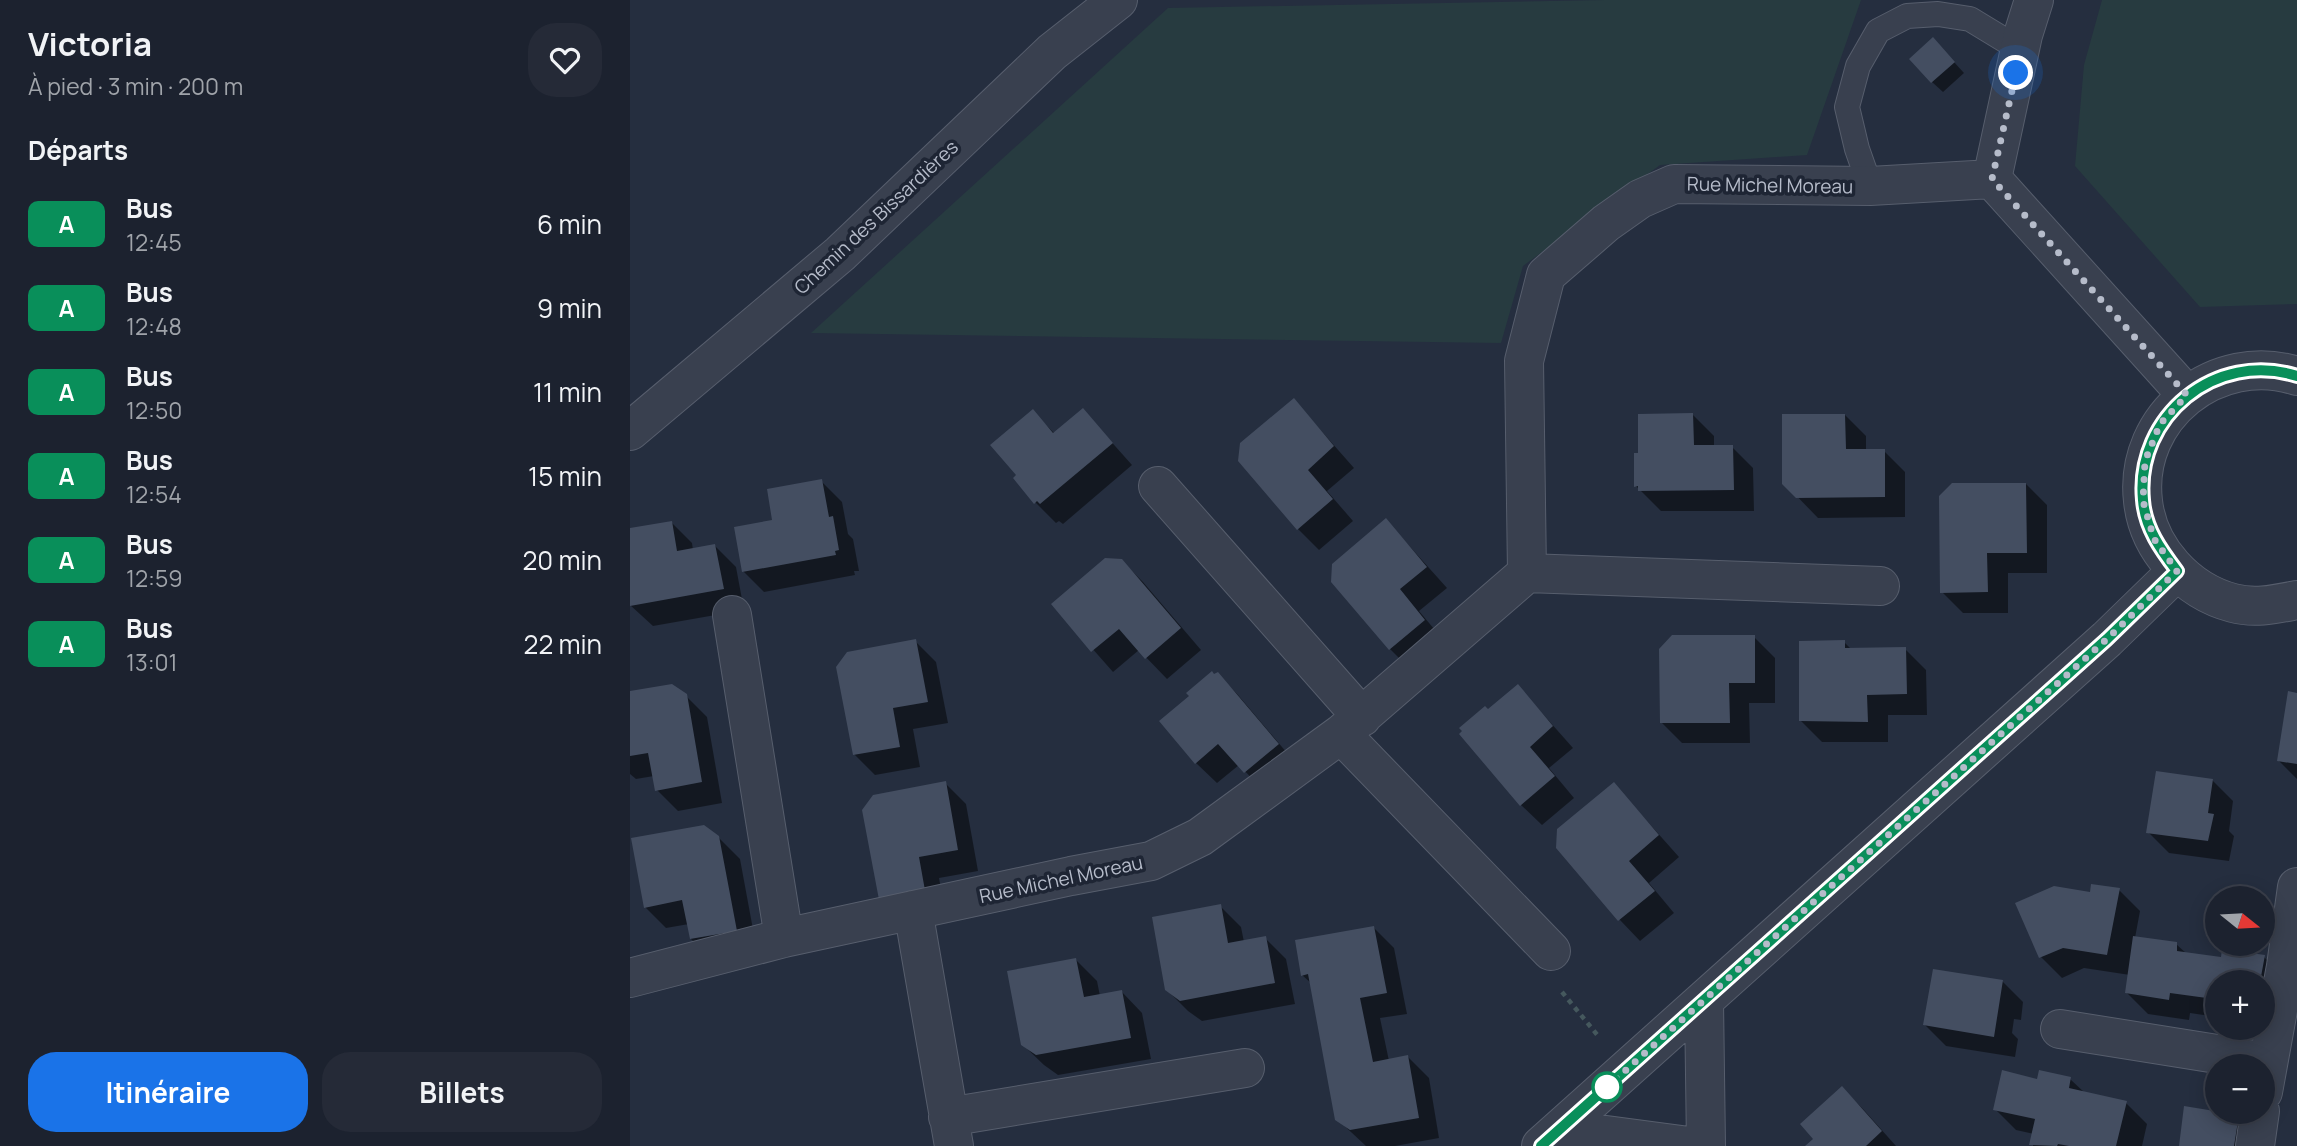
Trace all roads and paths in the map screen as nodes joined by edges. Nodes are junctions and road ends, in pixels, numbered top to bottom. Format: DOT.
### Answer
graph roads {
  1 [pos="1118,0"];
  2 [pos="2034,0"];
  3 [pos="2021,50"];
  4 [pos="1992,179"];
  5 [pos="1870,186"];
  6 [pos="2297,376"];
  7 [pos="2187,395"];
  8 [pos="630,431"];
  9 [pos="1158,486"];
  10 [pos="2177,571"];
  11 [pos="1527,573"];
  12 [pos="1880,586"];
  13 [pos="2297,600"];
  14 [pos="732,615"];
  15 [pos="1351,726"];
  16 [pos="2297,887"];
  17 [pos="913,910"];
  18 [pos="784,938"];
  19 [pos="1551,951"];
  20 [pos="630,978"];
  21 [pos="1704,1001"];
  22 [pos="2288,1001"];
  23 [pos="2060,1029"];
  24 [pos="2272,1054"];
  25 [pos="2205,1063"];
  26 [pos="1245,1068"];
  27 [pos="1626,1070"];
  28 [pos="2258,1124"];
  29 [pos="951,1131"];
  30 [pos="1551,1137"];
  31 [pos="1689,1146"];
  32 [pos="1706,1146"];
  33 [pos="2255,1146"];
  1 -- 8 [label="street, Chemin des Bissardières"];
  2 -- 3 [label="street"];
  3 -- 4 [label="street"];
  3 -- 5 [label="lane"];
  4 -- 5 [label="street, Rue Michel Moreau"];
  4 -- 7 [label="street"];
  5 -- 11 [label="street, Rue Michel Moreau"];
  6 -- 7 [label="street"];
  7 -- 10 [label="street"];
  9 -- 15 [label="street"];
  10 -- 13 [label="street"];
  10 -- 21 [label="street"];
  11 -- 12 [label="street"];
  11 -- 15 [label="street, Rue Michel Moreau"];
  14 -- 18 [label="street"];
  15 -- 17 [label="street, Rue Michel Moreau"];
  15 -- 19 [label="street"];
  16 -- 22 [label="street"];
  17 -- 18 [label="street, Rue Michel Moreau"];
  17 -- 29 [label="street"];
  18 -- 20 [label="street, Rue Michel Moreau"];
  19 -- 27 [label="path"];
  21 -- 27 [label="street"];
  21 -- 32 [label="street"];
  22 -- 24 [label="street"];
  23 -- 25 [label="street"];
  26 -- 29 [label="street"];
  27 -- 30 [label="street"];
  28 -- 33 [label="street"];
  30 -- 31 [label="street"];
}
